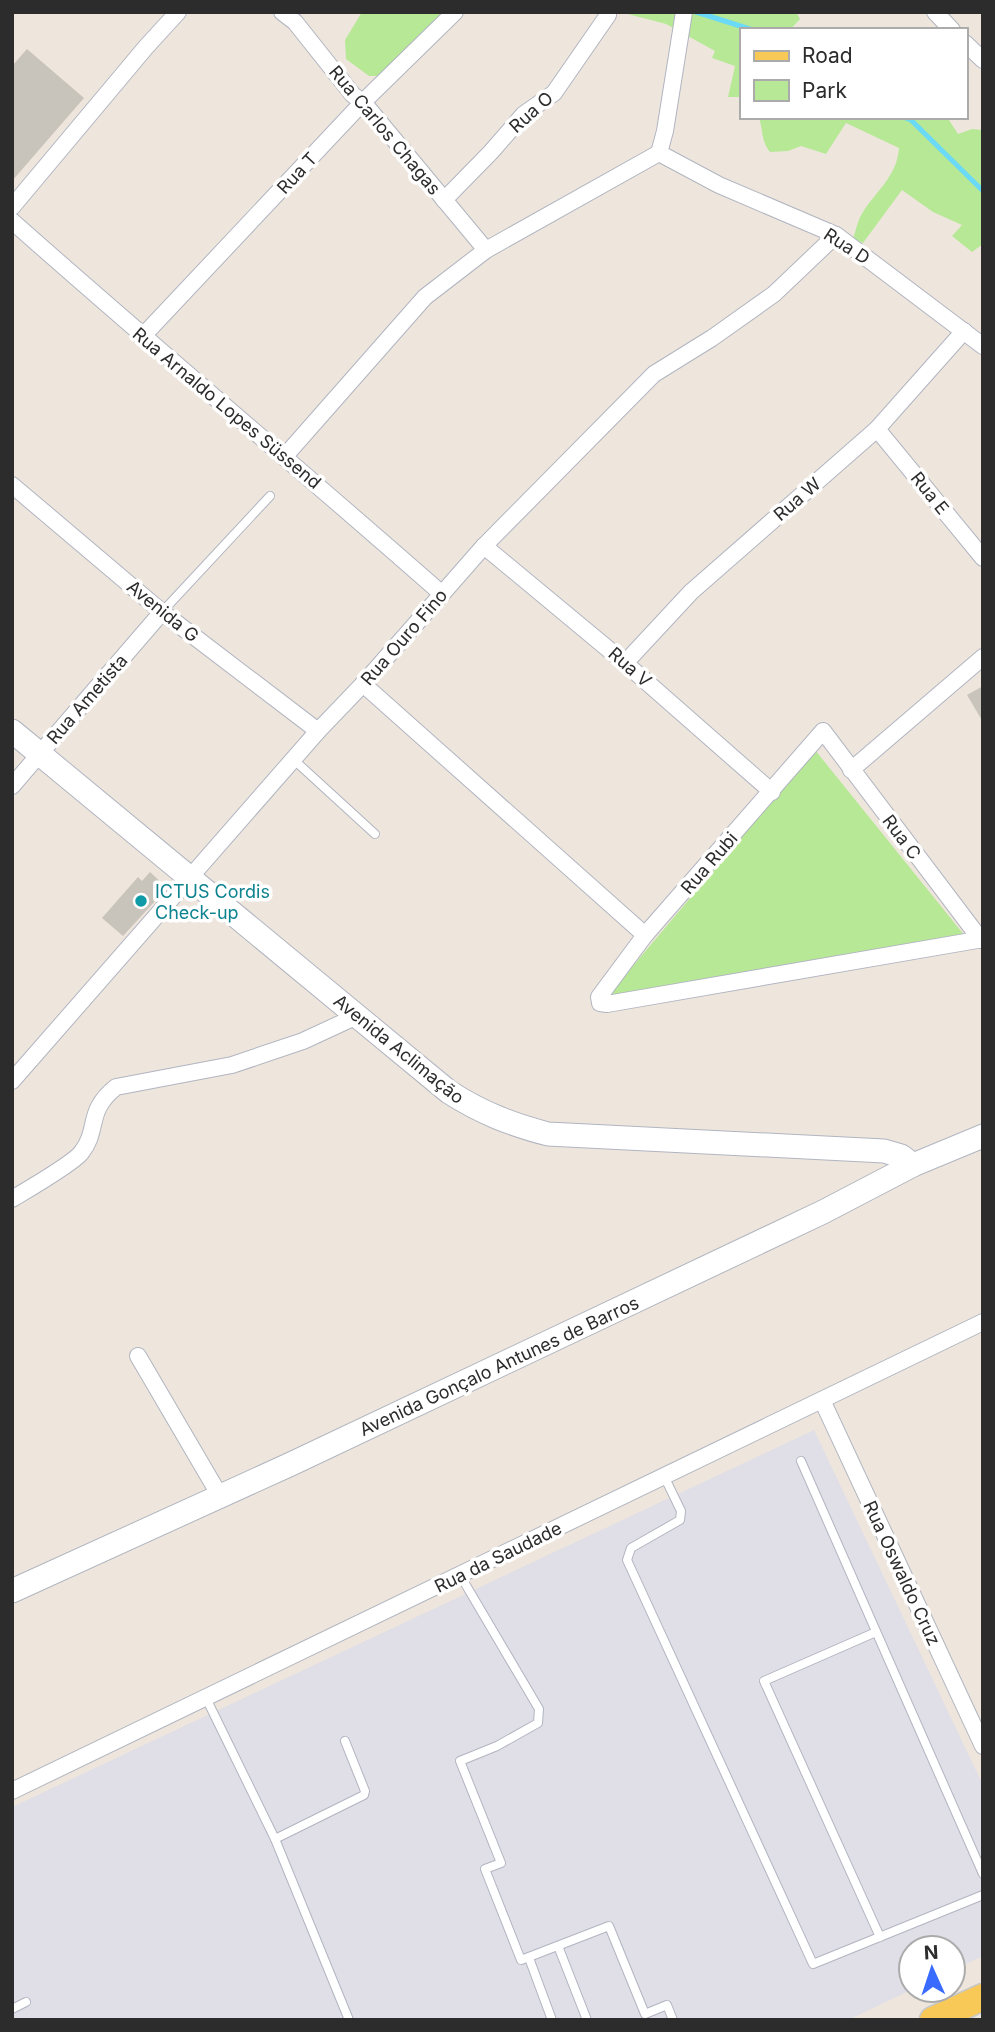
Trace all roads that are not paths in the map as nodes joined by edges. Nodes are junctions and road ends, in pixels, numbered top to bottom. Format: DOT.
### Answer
graph roads {
  1 [pos="178,12"];
  2 [pos="455,12"];
  3 [pos="684,12"];
  4 [pos="934,12"];
  5 [pos="608,15"];
  6 [pos="293,16"];
  7 [pos="950,28"];
  8 [pos="967,45"];
  9 [pos="983,60"];
  10 [pos="363,102"];
  11 [pos="659,153"];
  12 [pos="444,200"];
  13 [pos="12,207"];
  14 [pos="12,221"];
  15 [pos="836,235"];
  16 [pos="486,250"];
  17 [pos="964,331"];
  18 [pos="142,337"];
  19 [pos="983,346"];
  20 [pos="877,429"];
  21 [pos="285,456"];
  22 [pos="13,487"];
  23 [pos="270,496"];
  24 [pos="484,547"];
  25 [pos="983,558"];
  26 [pos="442,594"];
  27 [pos="162,612"];
  28 [pos="983,657"];
  29 [pos="625,663"];
  30 [pos="363,684"];
  31 [pos="12,731"];
  32 [pos="318,731"];
  33 [pos="823,731"];
  34 [pos="40,754"];
  35 [pos="293,759"];
  36 [pos="851,770"];
  37 [pos="12,786"];
  38 [pos="772,792"];
  39 [pos="375,834"];
  40 [pos="191,877"];
  41 [pos="645,935"];
  42 [pos="982,940"];
  43 [pos="357,1016"];
  44 [pos="12,1081"];
  45 [pos="983,1136"];
  46 [pos="913,1165"];
  47 [pos="15,1193"];
  48 [pos="983,1322"];
  49 [pos="138,1356"];
  50 [pos="822,1400"];
  51 [pos="801,1461"];
  52 [pos="664,1476"];
  53 [pos="220,1496"];
  54 [pos="460,1575"];
  55 [pos="12,1591"];
  56 [pos="876,1632"];
  57 [pos="206,1698"];
  58 [pos="345,1741"];
  59 [pos="983,1746"];
  60 [pos="12,1791"];
  61 [pos="275,1839"];
  62 [pos="983,1874"];
  63 [pos="983,1895"];
  64 [pos="880,1937"];
  65 [pos="558,1946"];
  66 [pos="529,1958"];
  67 [pos="983,1997"];
  68 [pos="26,2003"];
  69 [pos="12,2009"];
  70 [pos="349,2020"];
  71 [pos="552,2020"];
  72 [pos="587,2020"];
  73 [pos="673,2020"];
  74 [pos="933,2020"];
  1 -- 13 [label="street"];
  2 -- 10 [label="street, Rua T"];
  3 -- 11 [label="street"];
  4 -- 7 [label="street"];
  5 -- 12 [label="street, Rua O"];
  6 -- 10 [label="street, Rua Carlos Chagas"];
  8 -- 9 [label="street"];
  10 -- 12 [label="street, Rua Carlos Chagas"];
  10 -- 18 [label="street, Rua T"];
  11 -- 15 [label="street, Rua D"];
  11 -- 16 [label="street"];
  12 -- 16 [label="street, Rua Carlos Chagas"];
  14 -- 18 [label="street, Rua Arnaldo Lopes Süssend"];
  15 -- 17 [label="street, Rua D"];
  15 -- 24 [label="street, Rua Ouro Fino"];
  16 -- 21 [label="street"];
  17 -- 19 [label="street, Rua D"];
  17 -- 20 [label="street, Rua W"];
  18 -- 21 [label="street, Rua Arnaldo Lopes Süssend"];
  20 -- 25 [label="street, Rua E"];
  20 -- 29 [label="street, Rua W"];
  21 -- 26 [label="street, Rua Arnaldo Lopes Süssend"];
  22 -- 27 [label="street, Avenida G"];
  23 -- 27 [label="lane"];
  24 -- 26 [label="street, Rua Ouro Fino"];
  24 -- 29 [label="street, Rua V"];
  26 -- 30 [label="street, Rua Ouro Fino"];
  27 -- 32 [label="street, Avenida G"];
  27 -- 34 [label="street, Rua Ametista"];
  28 -- 36 [label="street"];
  29 -- 38 [label="street, Rua V"];
  30 -- 32 [label="street, Rua Ouro Fino"];
  30 -- 41 [label="street"];
  31 -- 34 [label="main road, Avenida Aclimação"];
  32 -- 35 [label="street, Rua Ouro Fino"];
  33 -- 36 [label="street, Rua C"];
  33 -- 38 [label="street, Rua Rubi"];
  34 -- 37 [label="street, Rua Ametista"];
  34 -- 40 [label="main road, Avenida Aclimação"];
  35 -- 39 [label="lane"];
  35 -- 40 [label="street, Rua Ouro Fino"];
  36 -- 42 [label="street, Rua C"];
  38 -- 41 [label="street, Rua Rubi"];
  40 -- 43 [label="main road, Avenida Aclimação"];
  40 -- 44 [label="street, Rua Ouro Fino"];
  41 -- 42 [label="street, Rua Rubi"];
  43 -- 46 [label="main road, Avenida Aclimação"];
  43 -- 47 [label="street"];
  45 -- 46 [label="main road, Avenida Gonçalo Antunes de Barros"];
  46 -- 53 [label="main road, Avenida Gonçalo Antunes de Barros"];
  48 -- 50 [label="street, Rua da Saudade"];
  49 -- 53 [label="street"];
  50 -- 52 [label="street, Rua da Saudade"];
  50 -- 59 [label="street, Rua Oswaldo Cruz"];
  51 -- 56 [label="lane"];
  52 -- 54 [label="street, Rua da Saudade"];
  52 -- 64 [label="lane"];
  53 -- 55 [label="main road, Avenida Gonçalo Antunes de Barros"];
  54 -- 57 [label="street, Rua da Saudade"];
  54 -- 66 [label="lane"];
  56 -- 62 [label="lane"];
  56 -- 64 [label="lane"];
  57 -- 60 [label="street, Rua da Saudade"];
  57 -- 61 [label="lane"];
  58 -- 61 [label="lane"];
  61 -- 70 [label="lane"];
  63 -- 64 [label="lane"];
  65 -- 66 [label="lane"];
  65 -- 72 [label="lane"];
  65 -- 73 [label="lane"];
  66 -- 71 [label="lane"];
  67 -- 74 [label="main road"];
  68 -- 69 [label="lane"];
}
